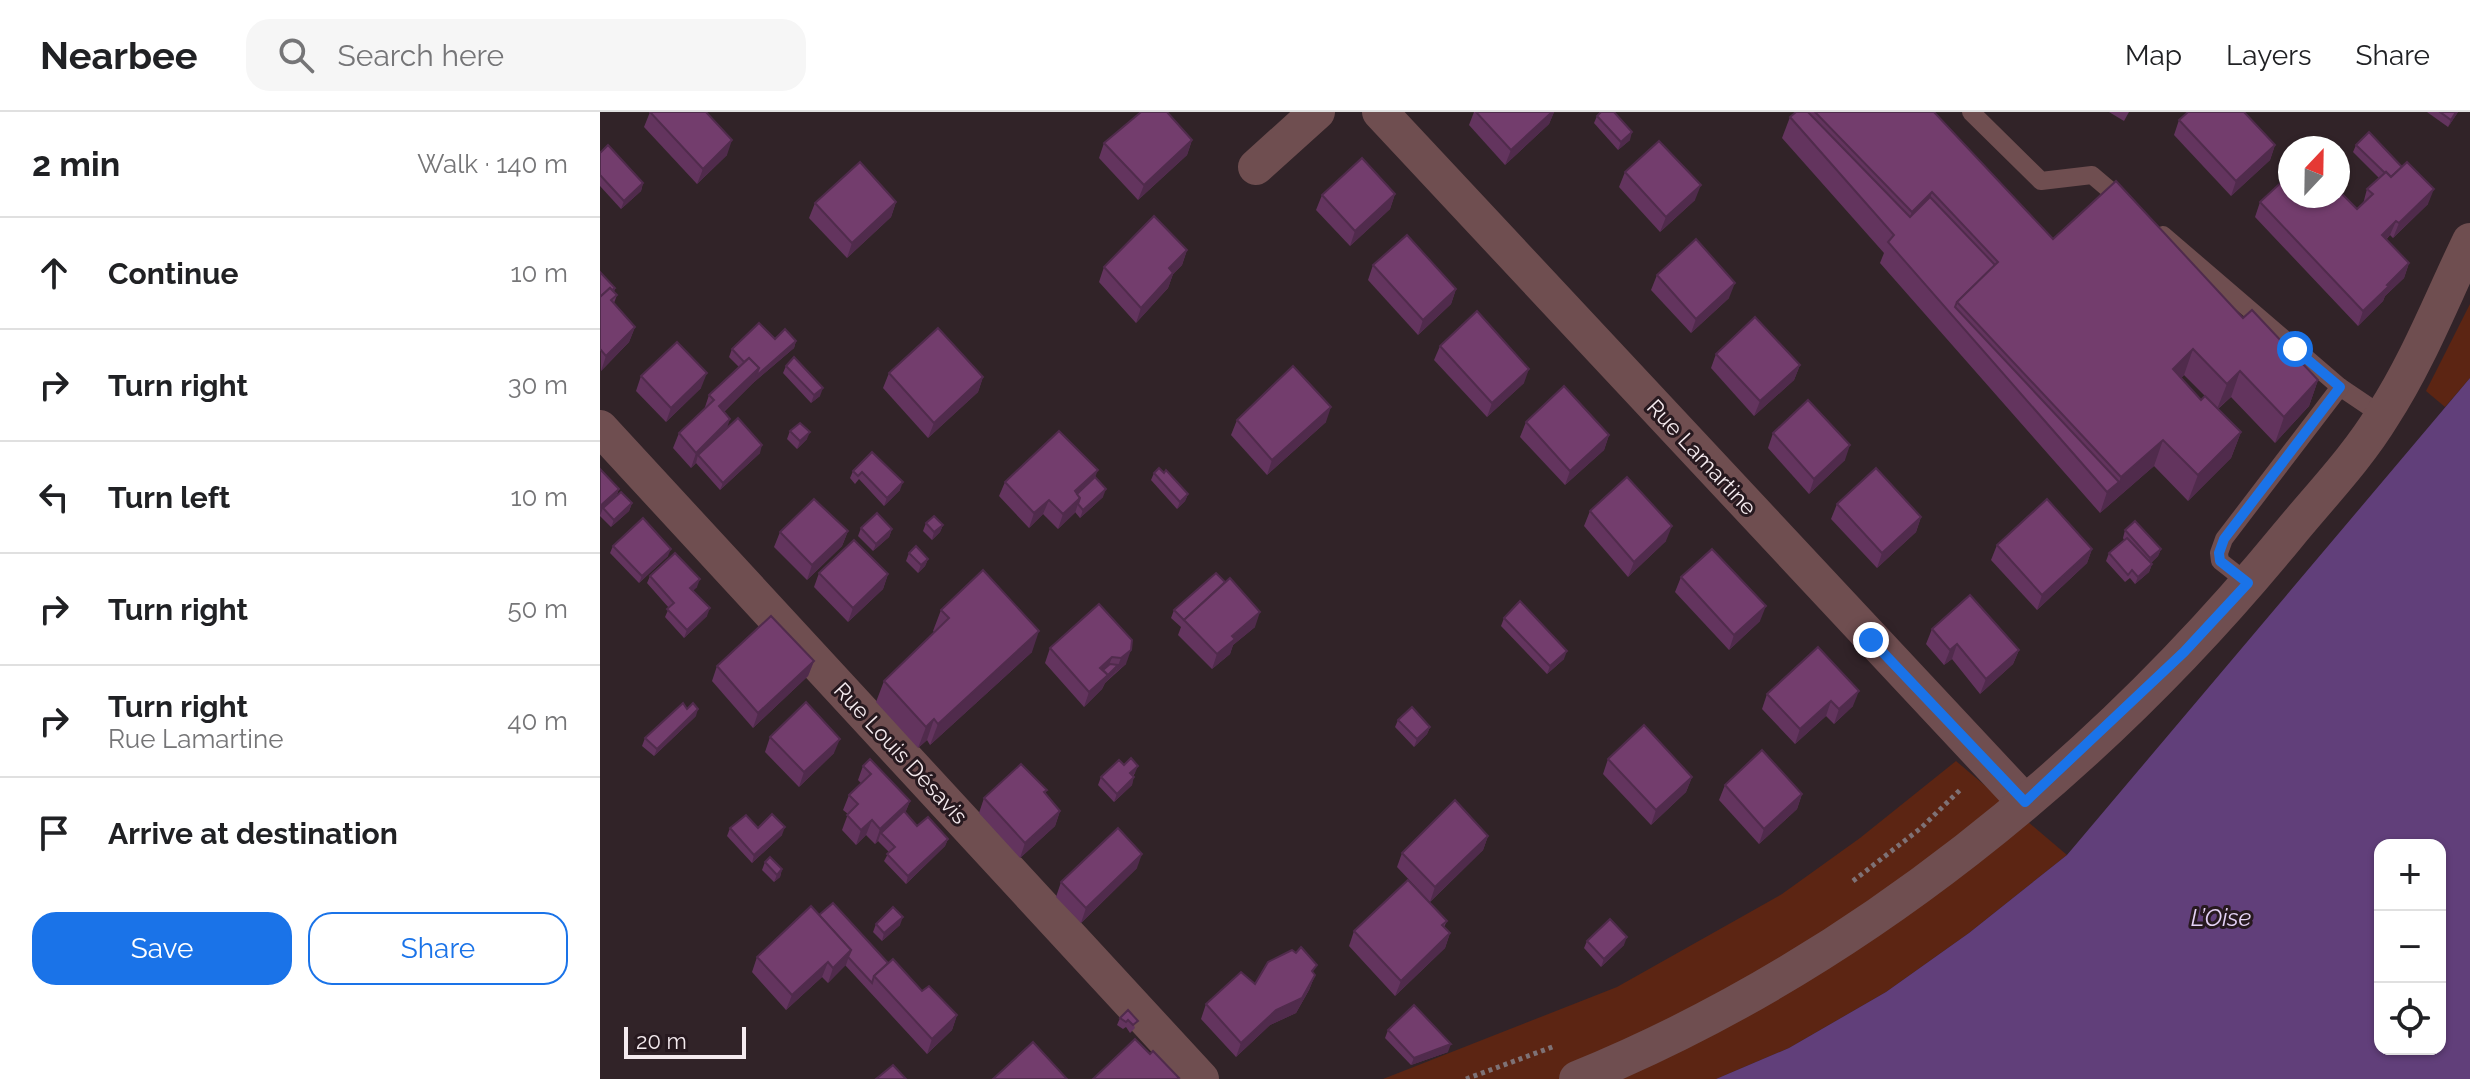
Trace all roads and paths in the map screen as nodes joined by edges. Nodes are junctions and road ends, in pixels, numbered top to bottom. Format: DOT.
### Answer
graph roads {
  1 [pos="1317,112"];
  2 [pos="1380,112"];
  3 [pos="1971,112"];
  4 [pos="1256,167"];
  5 [pos="2470,241"];
  6 [pos="2340,387"];
  7 [pos="2383,416"];
  8 [pos="600,428"];
  9 [pos="2248,583"];
  10 [pos="1988,764"];
  11 [pos="2025,802"];
  12 [pos="1843,888"];
  13 [pos="1564,1042"];
  14 [pos="1201,1079"];
  15 [pos="1466,1079"];
  16 [pos="1577,1079"];
  1 -- 4 [label="street"];
  2 -- 10 [label="street, Rue Lamartine"];
  3 -- 6 [label="lane"];
  5 -- 7 [label="street"];
  6 -- 7 [label="lane"];
  6 -- 9 [label="lane"];
  7 -- 9 [label="street"];
  8 -- 14 [label="street, Rue Louis Désavis"];
  9 -- 11 [label="street"];
  10 -- 11 [label="street, Rue Lamartine"];
  10 -- 12 [label="path"];
  11 -- 16 [label="street"];
  13 -- 15 [label="path"];
}
